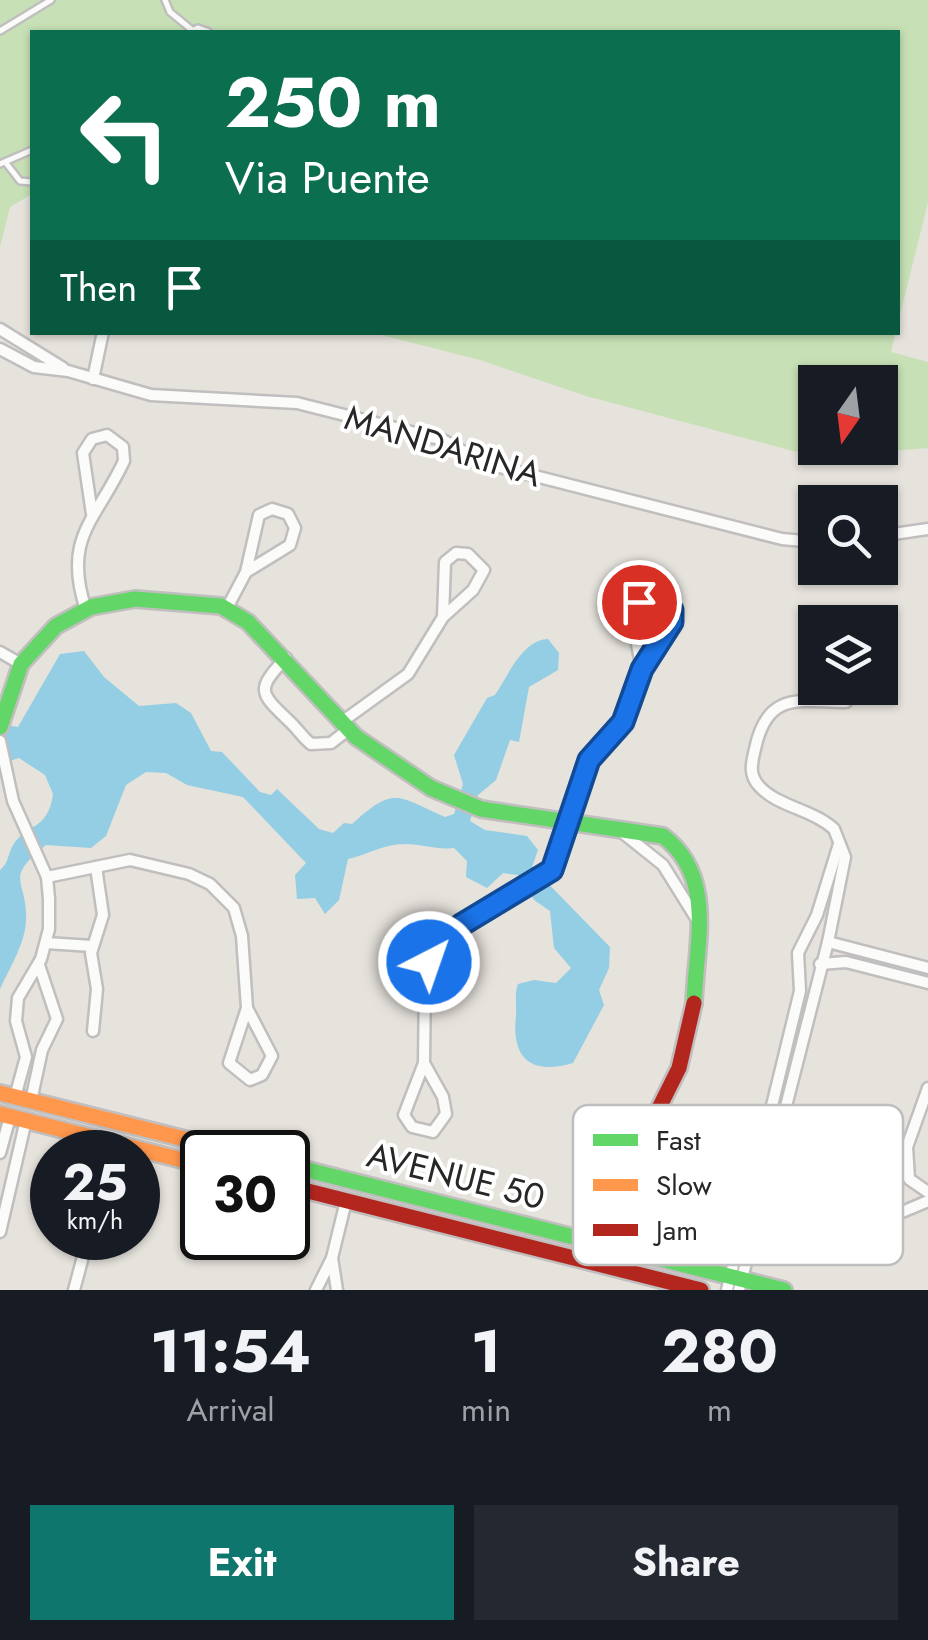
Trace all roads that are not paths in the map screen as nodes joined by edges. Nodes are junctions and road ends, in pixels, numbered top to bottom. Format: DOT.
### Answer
graph roads {
  1 [pos="51,0"];
  2 [pos="165,0"];
  3 [pos="190,30"];
  4 [pos="0,31"];
  5 [pos="30,151"];
  6 [pos="3,164"];
  7 [pos="30,182"];
  8 [pos="0,329"];
  9 [pos="102,335"];
  10 [pos="0,349"];
  11 [pos="68,371"];
  12 [pos="93,379"];
  13 [pos="92,514"];
  14 [pos="928,528"];
  15 [pos="898,533"];
  16 [pos="798,540"];
  17 [pos="246,572"];
  18 [pos="227,608"];
  19 [pos="86,610"];
  20 [pos="443,617"];
  21 [pos="0,652"];
  22 [pos="286,658"];
  23 [pos="21,664"];
  24 [pos="642,669"];
  25 [pos="798,702"];
  26 [pos="2,719"];
  27 [pos="346,725"];
  28 [pos="0,740"];
  29 [pos="568,822"];
  30 [pos="614,827"];
  31 [pos="840,844"];
  32 [pos="688,859"];
  33 [pos="96,868"];
  34 [pos="670,873"];
  35 [pos="48,877"];
  36 [pos="697,920"];
  37 [pos="453,933"];
  38 [pos="804,939"];
  39 [pos="46,943"];
  40 [pos="827,944"];
  41 [pos="92,946"];
  42 [pos="820,964"];
  43 [pos="39,965"];
  44 [pos="928,968"];
  45 [pos="928,982"];
  46 [pos="424,988"];
  47 [pos="247,1008"];
  48 [pos="93,1031"];
  49 [pos="21,1036"];
  50 [pos="46,1042"];
  51 [pos="424,1063"];
  52 [pos="928,1088"];
  53 [pos="15,1097"];
  54 [pos="661,1105"];
  55 [pos="774,1105"];
  56 [pos="782,1105"];
  57 [pos="12,1117"];
  58 [pos="56,1130"];
  59 [pos="180,1138"];
  60 [pos="0,1154"];
  61 [pos="905,1162"];
  62 [pos="310,1171"];
  63 [pos="922,1190"];
  64 [pos="310,1191"];
  65 [pos="346,1200"];
  66 [pos="928,1201"];
  67 [pos="903,1210"];
  68 [pos="501,1219"];
  69 [pos="0,1232"];
  70 [pos="573,1237"];
  71 [pos="332,1258"];
  72 [pos="573,1258"];
  73 [pos="82,1260"];
  74 [pos="602,1265"];
  75 [pos="670,1265"];
  76 [pos="734,1284"];
  77 [pos="74,1290"];
  78 [pos="316,1290"];
  79 [pos="337,1290"];
  80 [pos="701,1290"];
  81 [pos="784,1290"];
  1 -- 4 [label="lane"];
  2 -- 3 [label="lane"];
  5 -- 6 [label="lane"];
  6 -- 7 [label="lane"];
  8 -- 11 [label="street, MANDARINA"];
  9 -- 12 [label="street"];
  10 -- 11 [label="street, MANDARINA"];
  11 -- 12 [label="street, MANDARINA"];
  12 -- 16 [label="street, MANDARINA"];
  13 -- 13 [label="street"];
  13 -- 19 [label="street"];
  14 -- 15 [label="street"];
  17 -- 17 [label="street"];
  17 -- 18 [label="street"];
  18 -- 19 [label="main road"];
  18 -- 22 [label="main road"];
  19 -- 23 [label="main road"];
  20 -- 20 [label="street"];
  20 -- 27 [label="street"];
  21 -- 23 [label="street"];
  22 -- 27 [label="main road"];
  22 -- 27 [label="street"];
  23 -- 26 [label="main road"];
  24 -- 24 [label="street"];
  24 -- 29 [label="street"];
  25 -- 31 [label="street"];
  27 -- 29 [label="main road"];
  28 -- 35 [label="street"];
  29 -- 30 [label="main road"];
  29 -- 37 [label="street"];
  30 -- 32 [label="main road"];
  30 -- 34 [label="street"];
  31 -- 38 [label="street"];
  31 -- 40 [label="street"];
  32 -- 34 [label="street"];
  32 -- 36 [label="main road"];
  33 -- 35 [label="street"];
  33 -- 41 [label="street"];
  33 -- 47 [label="street"];
  34 -- 36 [label="street"];
  35 -- 39 [label="street"];
  36 -- 54 [label="main road"];
  37 -- 46 [label="street"];
  37 -- 46 [label="street"];
  38 -- 40 [label="street"];
  38 -- 55 [label="street"];
  39 -- 41 [label="street"];
  39 -- 43 [label="street"];
  40 -- 42 [label="street"];
  40 -- 44 [label="street"];
  41 -- 48 [label="street"];
  42 -- 45 [label="street"];
  42 -- 56 [label="street"];
  43 -- 49 [label="street"];
  43 -- 50 [label="street"];
  46 -- 51 [label="street"];
  47 -- 47 [label="street"];
  49 -- 50 [label="street"];
  49 -- 53 [label="street"];
  50 -- 53 [label="street"];
  51 -- 51 [label="street"];
  52 -- 61 [label="street"];
  53 -- 57 [label="main road"];
  53 -- 59 [label="main road"];
  57 -- 58 [label="main road"];
  57 -- 60 [label="street"];
  57 -- 69 [label="street"];
  61 -- 63 [label="street"];
  62 -- 68 [label="main road, AVENUE 50"];
  64 -- 65 [label="main road, AVENUE 50"];
  65 -- 68 [label="main road"];
  65 -- 71 [label="street"];
  65 -- 72 [label="main road, AVENUE 50"];
  66 -- 67 [label="street"];
  68 -- 70 [label="main road, AVENUE 50"];
  71 -- 78 [label="street"];
  71 -- 79 [label="street"];
  73 -- 77 [label="street"];
  74 -- 80 [label="main road, AVENUE 50"];
  75 -- 76 [label="main road, AVENUE 50"];
  76 -- 81 [label="main road, AVENUE 50"];
}
